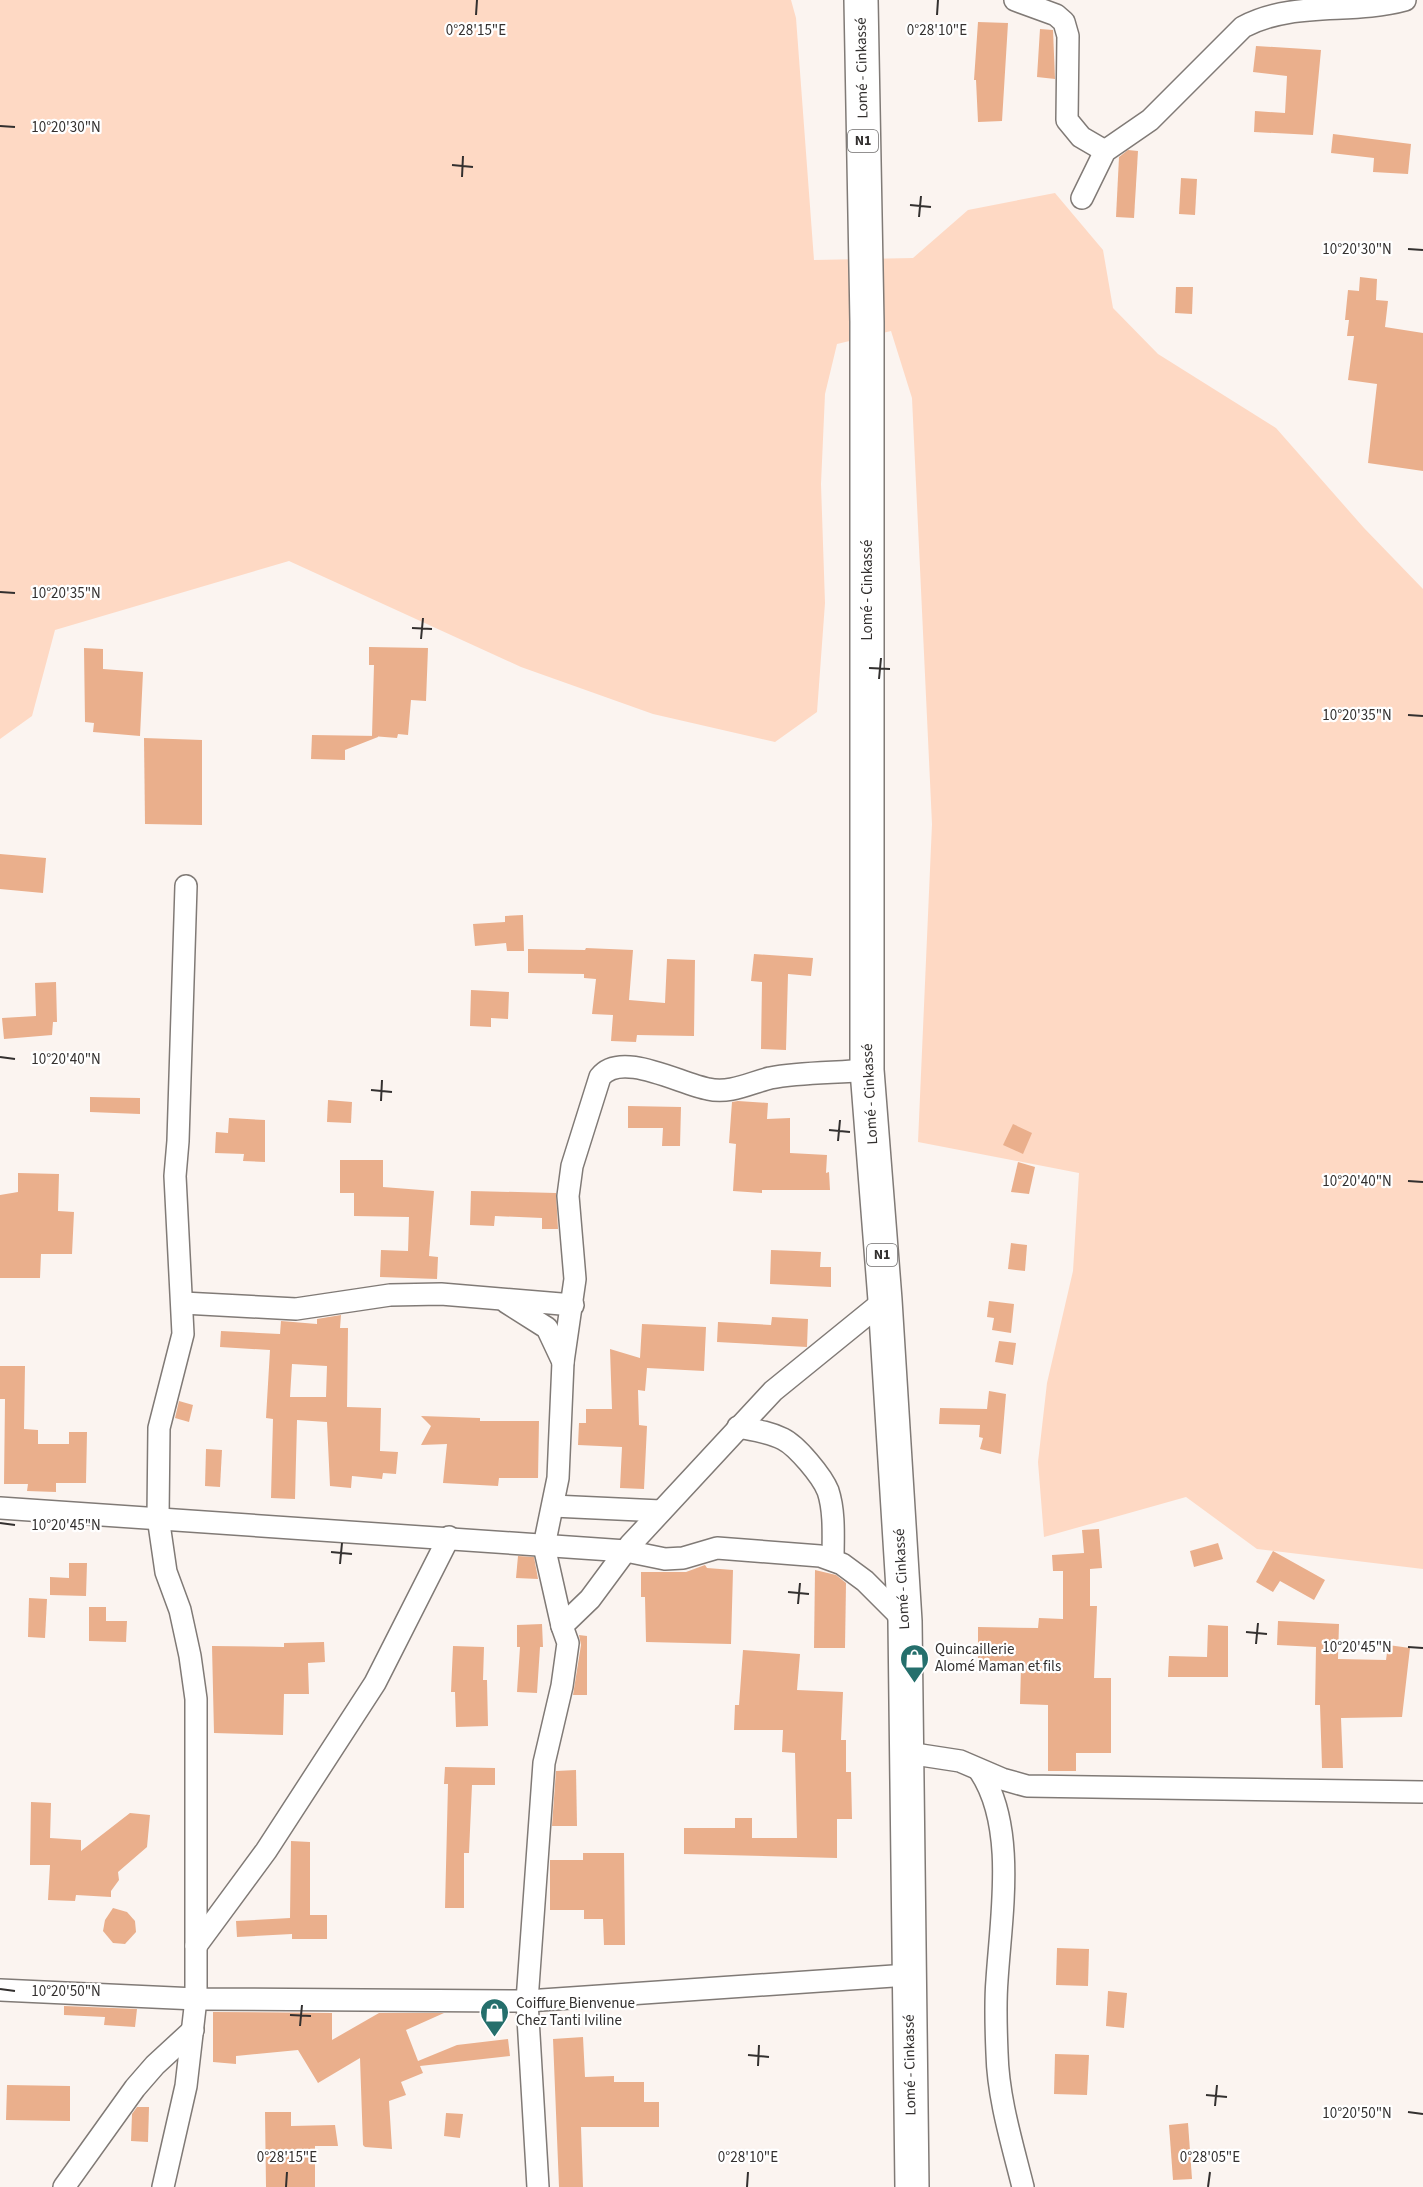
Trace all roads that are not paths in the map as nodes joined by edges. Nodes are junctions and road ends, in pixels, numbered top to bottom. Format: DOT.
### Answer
graph roads {
  1 [pos="861,0"];
  2 [pos="1014,0"];
  3 [pos="1405,0"];
  4 [pos="1105,151"];
  5 [pos="1082,198"];
  6 [pos="186,886"];
  7 [pos="867,1070"];
  8 [pos="498,1298"];
  9 [pos="885,1300"];
  10 [pos="183,1303"];
  11 [pos="573,1305"];
  12 [pos="563,1362"];
  13 [pos="738,1428"];
  14 [pos="553,1506"];
  15 [pos="0,1508"];
  16 [pos="661,1511"];
  17 [pos="158,1517"];
  18 [pos="449,1537"];
  19 [pos="544,1546"];
  20 [pos="626,1551"];
  21 [pos="833,1560"];
  22 [pos="905,1621"];
  23 [pos="562,1626"];
  24 [pos="908,1753"];
  25 [pos="979,1770"];
  26 [pos="1423,1792"];
  27 [pos="196,1946"];
  28 [pos="908,1975"];
  29 [pos="0,1990"];
  30 [pos="196,1999"];
  31 [pos="527,2001"];
  32 [pos="193,2030"];
  33 [pos="64,2187"];
  34 [pos="163,2187"];
  35 [pos="537,2187"];
  36 [pos="912,2187"];
  37 [pos="1023,2187"];
  1 -- 7 [label="highway, Lomé - Cinkassé / N1"];
  2 -- 4 [label="street"];
  3 -- 4 [label="street"];
  4 -- 5 [label="street"];
  6 -- 10 [label="street"];
  7 -- 9 [label="highway, Lomé - Cinkassé / N1"];
  7 -- 11 [label="street"];
  8 -- 10 [label="street"];
  8 -- 11 [label="street"];
  8 -- 12 [label="street"];
  9 -- 13 [label="street"];
  9 -- 22 [label="highway, Lomé - Cinkassé / N1"];
  10 -- 17 [label="street"];
  11 -- 12 [label="street"];
  12 -- 14 [label="street"];
  13 -- 16 [label="street"];
  13 -- 21 [label="street"];
  14 -- 16 [label="street"];
  14 -- 19 [label="street"];
  15 -- 17 [label="street"];
  16 -- 20 [label="street"];
  17 -- 18 [label="street"];
  17 -- 27 [label="street"];
  18 -- 19 [label="street"];
  18 -- 27 [label="street"];
  19 -- 20 [label="street"];
  19 -- 23 [label="street"];
  20 -- 21 [label="street"];
  20 -- 23 [label="street"];
  21 -- 22 [label="street"];
  22 -- 24 [label="highway, Lomé - Cinkassé / N1"];
  23 -- 31 [label="street"];
  24 -- 25 [label="street"];
  24 -- 28 [label="highway, Lomé - Cinkassé / N1"];
  25 -- 26 [label="street"];
  25 -- 37 [label="street"];
  27 -- 30 [label="street"];
  28 -- 31 [label="street"];
  28 -- 36 [label="highway, Lomé - Cinkassé / N1"];
  29 -- 30 [label="street"];
  30 -- 31 [label="street"];
  30 -- 32 [label="street"];
  31 -- 35 [label="street"];
  32 -- 33 [label="street"];
  32 -- 34 [label="street"];
}
